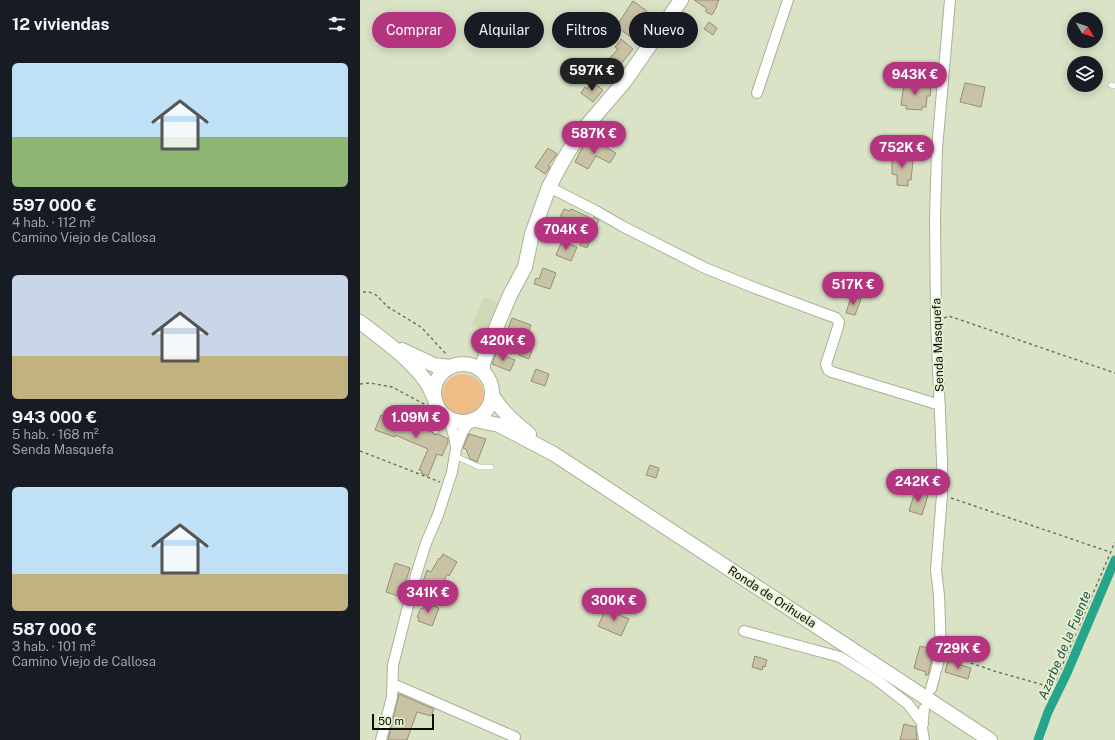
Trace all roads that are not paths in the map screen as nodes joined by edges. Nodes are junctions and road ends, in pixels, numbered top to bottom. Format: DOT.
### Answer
graph roads {
  1 [pos="681,0"];
  2 [pos="788,0"];
  3 [pos="950,0"];
  4 [pos="757,93"];
  5 [pos="549,187"];
  6 [pos="360,322"];
  7 [pos="491,340"];
  8 [pos="389,344"];
  9 [pos="456,365"];
  10 [pos="483,372"];
  11 [pos="492,395"];
  12 [pos="940,405"];
  13 [pos="440,409"];
  14 [pos="472,421"];
  15 [pos="436,430"];
  16 [pos="455,453"];
  17 [pos="554,454"];
  18 [pos="491,467"];
  19 [pos="744,632"];
  20 [pos="393,684"];
  21 [pos="931,689"];
  22 [pos="924,709"];
  23 [pos="923,724"];
  24 [pos="515,737"];
  25 [pos="381,740"];
  26 [pos="924,740"];
  27 [pos="990,740"];
  1 -- 5 [label="main road"];
  2 -- 4 [label="street"];
  3 -- 12 [label="street, Senda Masquefa"];
  5 -- 7 [label="main road"];
  5 -- 12 [label="street"];
  6 -- 8 [label="main road"];
  7 -- 9 [label="main road"];
  7 -- 10 [label="main road"];
  8 -- 9 [label="main road"];
  8 -- 13 [label="main road"];
  9 -- 10 [label="main road"];
  9 -- 13 [label="main road"];
  10 -- 11 [label="main road, Ronda de Orihuela"];
  11 -- 14 [label="main road"];
  11 -- 17 [label="main road, Ronda de Orihuela"];
  12 -- 21 [label="street, Senda Masquefa"];
  13 -- 14 [label="main road, Ronda de Orihuela"];
  13 -- 15 [label="lane"];
  13 -- 16 [label="street"];
  14 -- 16 [label="street"];
  14 -- 17 [label="main road, Ronda de Orihuela"];
  16 -- 18 [label="lane"];
  16 -- 20 [label="street"];
  17 -- 27 [label="main road, Ronda de Orihuela"];
  19 -- 23 [label="street"];
  20 -- 24 [label="street"];
  20 -- 25 [label="street"];
  22 -- 23 [label="street"];
  23 -- 26 [label="street"];
}
